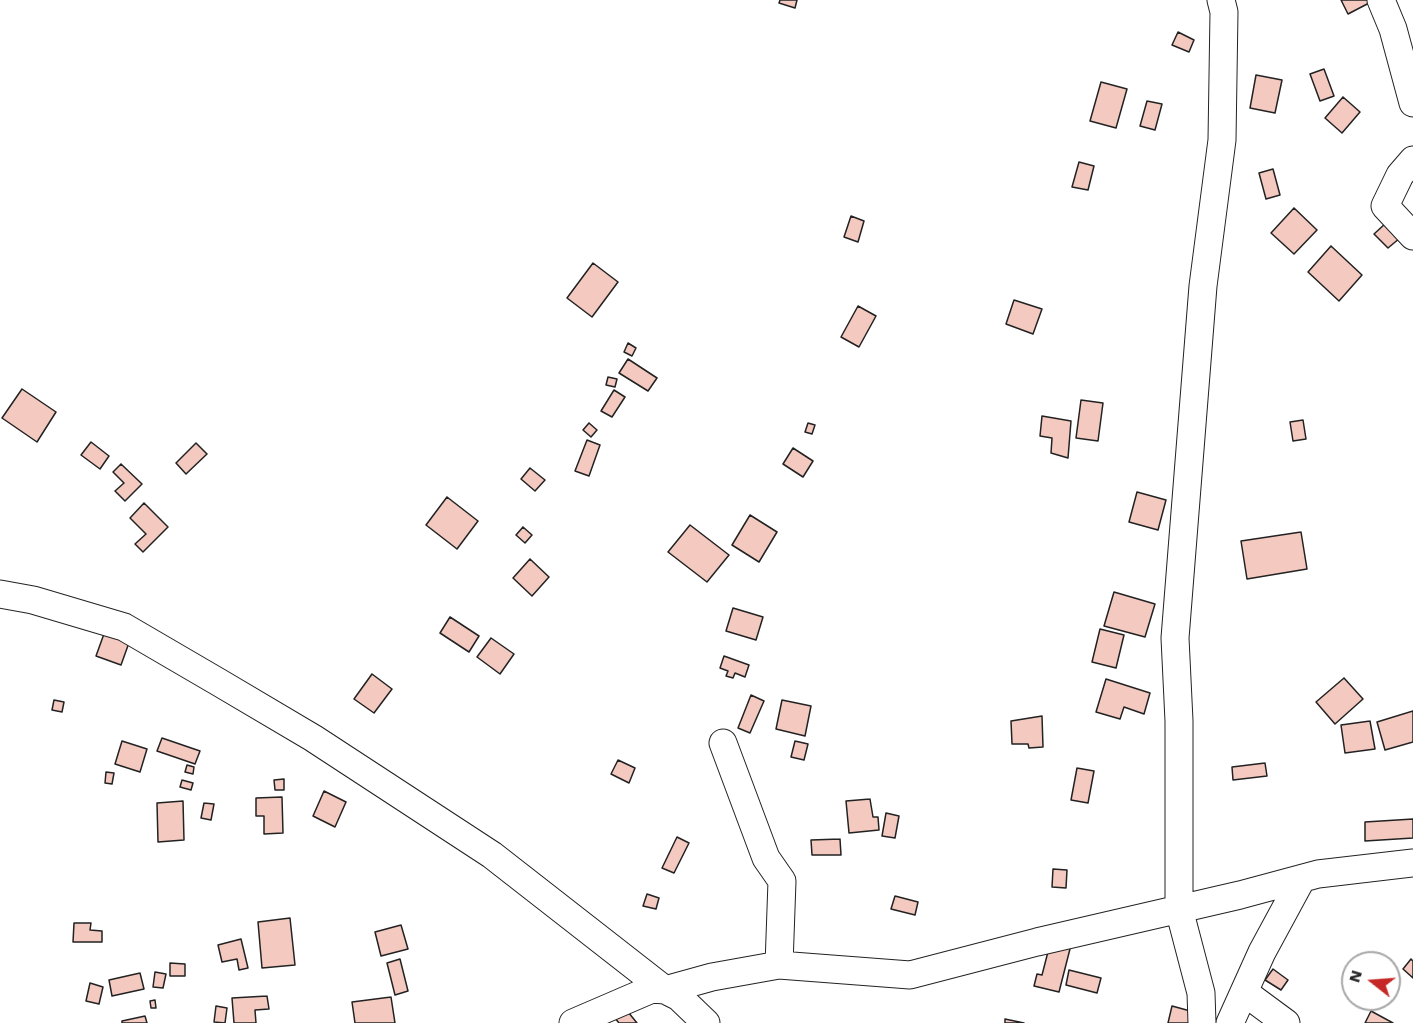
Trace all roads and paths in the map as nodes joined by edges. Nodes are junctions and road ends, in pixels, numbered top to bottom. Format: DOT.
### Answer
graph roads {
  1 [pos="1221,0"];
  2 [pos="1382,0"];
  3 [pos="1413,103"];
  4 [pos="1413,160"];
  5 [pos="1413,236"];
  6 [pos="0,594"];
  7 [pos="723,743"];
  8 [pos="1413,863"];
  9 [pos="1300,880"];
  10 [pos="1179,909"];
  11 [pos="779,965"];
  12 [pos="665,990"];
  13 [pos="1244,992"];
  14 [pos="573,1023"];
  15 [pos="706,1023"];
  16 [pos="1202,1023"];
  17 [pos="1230,1023"];
  18 [pos="1286,1023"];
  1 -- 10 [label="street"];
  2 -- 3 [label="street"];
  4 -- 5 [label="street"];
  6 -- 12 [label="street"];
  7 -- 11 [label="street"];
  8 -- 9 [label="street"];
  9 -- 10 [label="street"];
  9 -- 13 [label="street"];
  10 -- 11 [label="street"];
  10 -- 16 [label="street"];
  11 -- 12 [label="street"];
  12 -- 14 [label="street"];
  12 -- 15 [label="street"];
  13 -- 17 [label="street"];
  13 -- 18 [label="street"];
}
